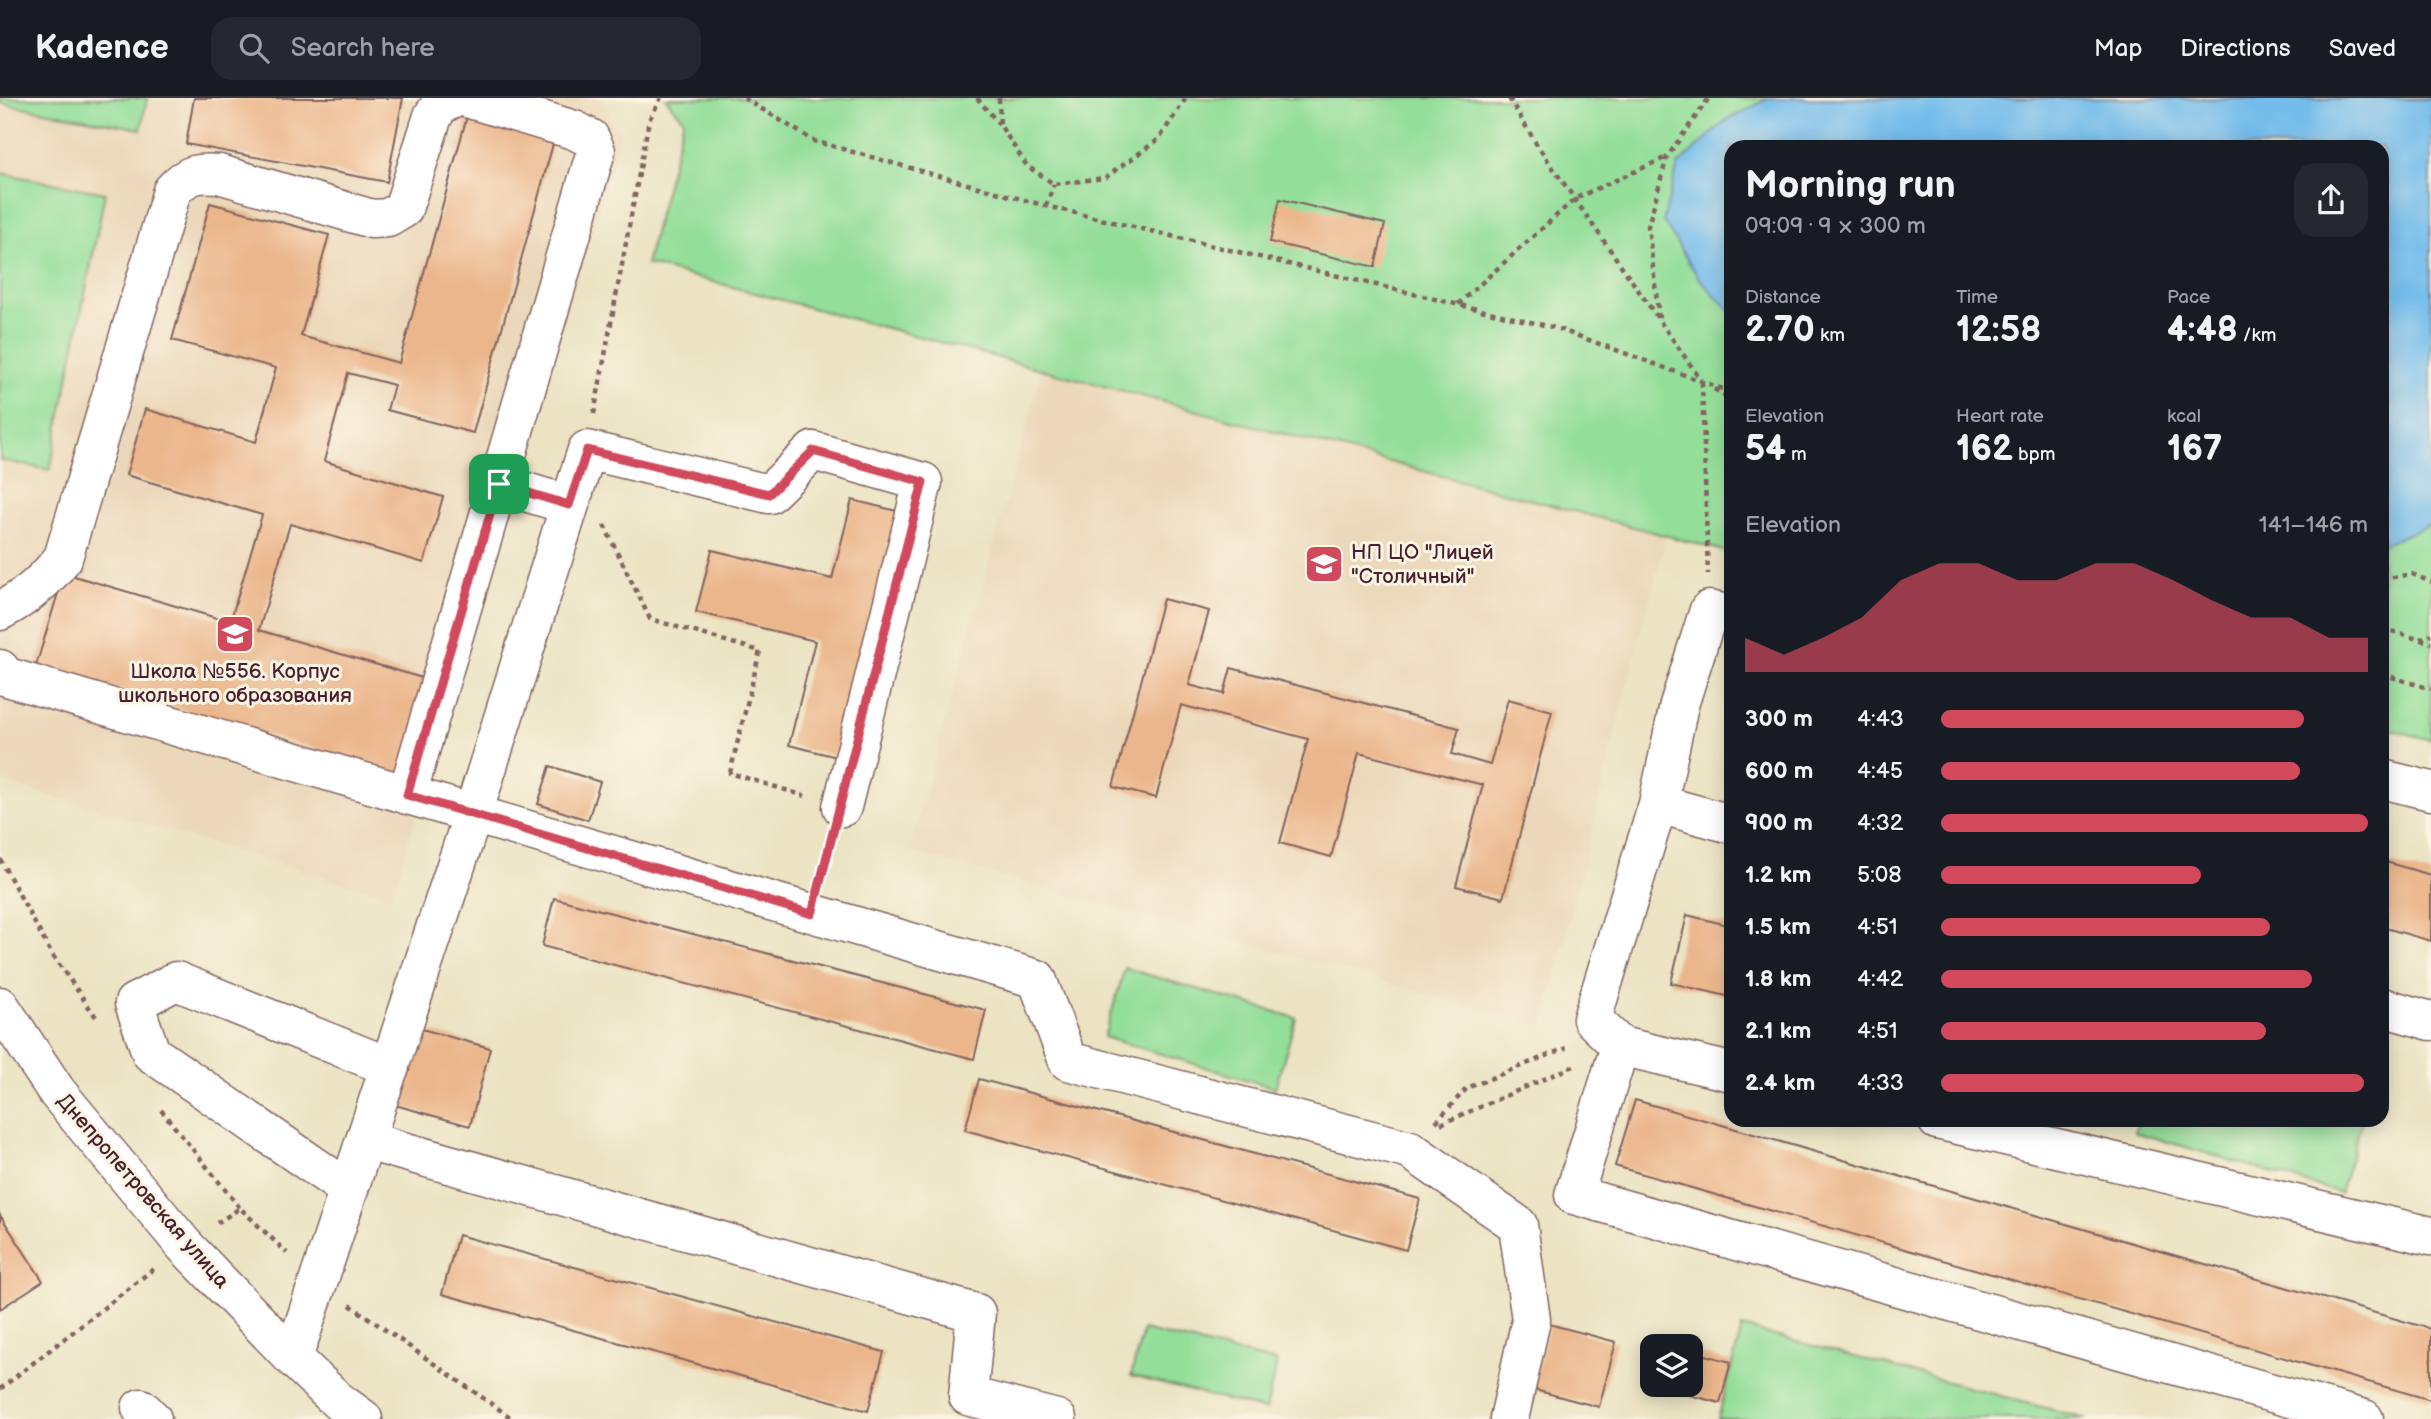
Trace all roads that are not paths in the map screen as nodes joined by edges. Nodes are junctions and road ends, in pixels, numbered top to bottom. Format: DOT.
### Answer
graph roads {
  1 [pos="455,98"];
  2 [pos="467,98"];
  3 [pos="579,476"];
  4 [pos="499,484"];
  5 [pos="0,611"];
  6 [pos="1720,613"];
  7 [pos="0,669"];
  8 [pos="2389,781"];
  9 [pos="2431,791"];
  10 [pos="407,795"];
  11 [pos="1658,804"];
  12 [pos="842,807"];
  13 [pos="473,814"];
  14 [pos="1724,822"];
  15 [pos="0,1006"];
  16 [pos="2389,1009"];
  17 [pos="2431,1021"];
  18 [pos="1612,1039"];
  19 [pos="390,1067"];
  20 [pos="1724,1070"];
  21 [pos="1967,1127"];
  22 [pos="367,1141"];
  23 [pos="349,1189"];
  24 [pos="2431,1236"];
  25 [pos="293,1358"];
  26 [pos="363,1419"];
  27 [pos="1057,1419"];
  28 [pos="1509,1419"];
  29 [pos="2364,1419"];
  1 -- 5 [label="street"];
  2 -- 4 [label="street"];
  3 -- 4 [label="street"];
  3 -- 12 [label="street"];
  3 -- 13 [label="street"];
  4 -- 10 [label="street"];
  6 -- 11 [label="street"];
  7 -- 10 [label="street"];
  8 -- 9 [label="street"];
  10 -- 13 [label="street"];
  11 -- 14 [label="street"];
  11 -- 18 [label="street"];
  13 -- 19 [label="street"];
  13 -- 28 [label="street"];
  15 -- 25 [label="street, Днепропетровская улица"];
  16 -- 17 [label="street"];
  18 -- 20 [label="street"];
  18 -- 29 [label="street"];
  19 -- 22 [label="street"];
  19 -- 23 [label="street"];
  21 -- 24 [label="street"];
  22 -- 23 [label="street"];
  22 -- 27 [label="street"];
  23 -- 25 [label="street"];
  25 -- 26 [label="street, Днепропетровская улица"];
}
